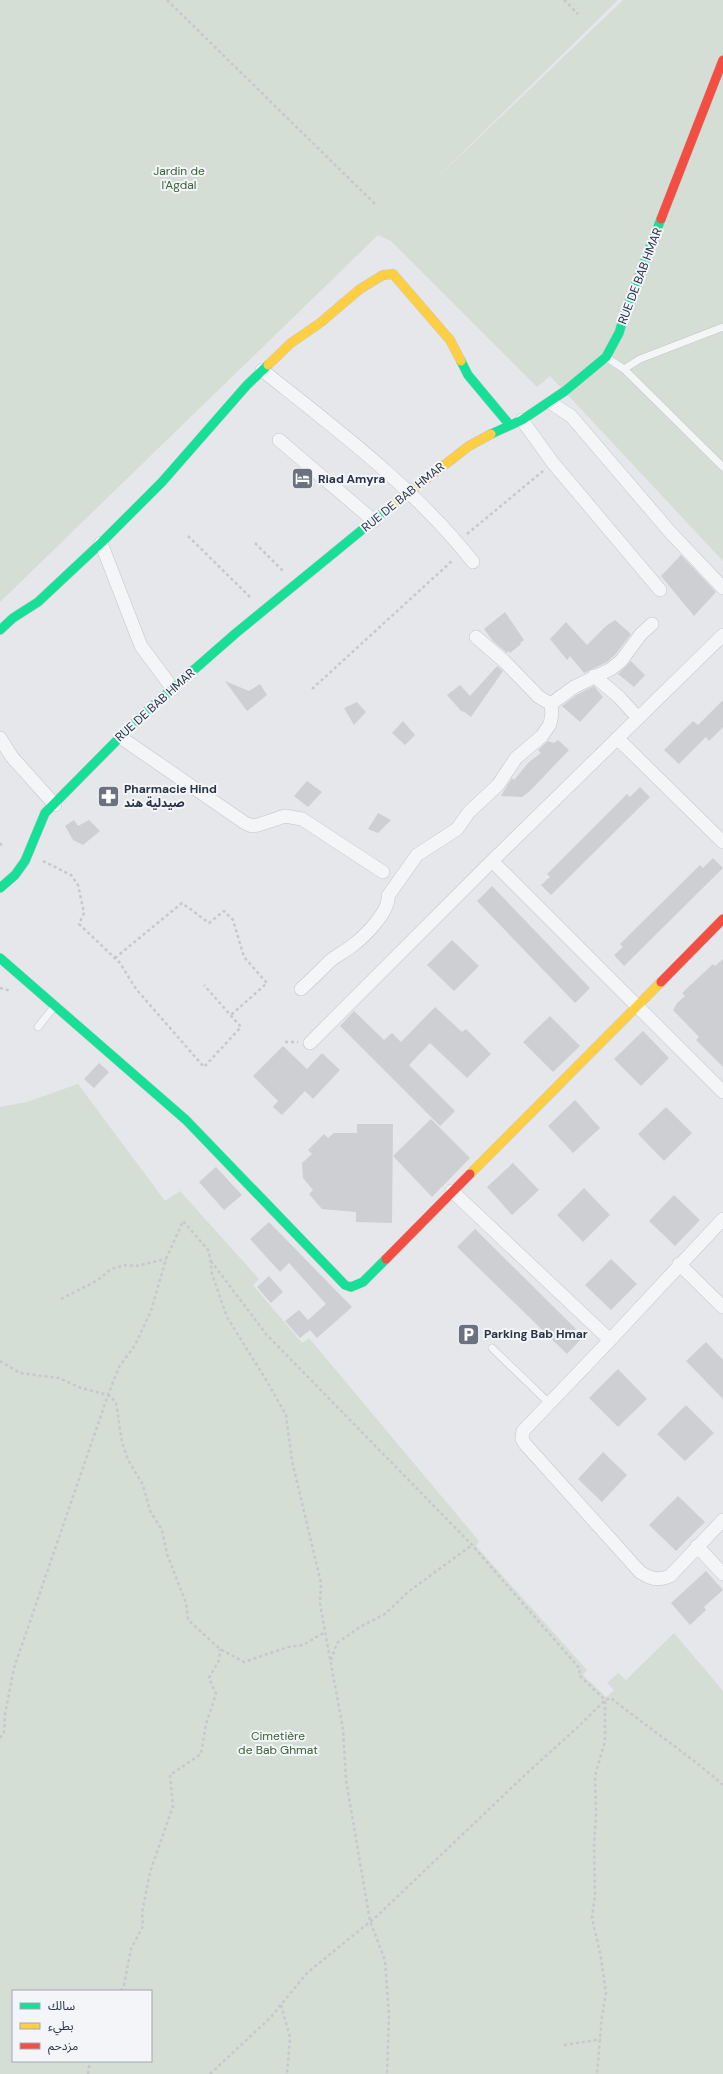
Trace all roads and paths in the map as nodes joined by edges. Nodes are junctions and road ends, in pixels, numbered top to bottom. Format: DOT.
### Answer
graph roads {
  1 [pos="167,0"];
  2 [pos="564,0"];
  3 [pos="578,14"];
  4 [pos="723,60"];
  5 [pos="376,205"];
  6 [pos="723,327"];
  7 [pos="606,357"];
  8 [pos="624,369"];
  9 [pos="262,370"];
  10 [pos="550,403"];
  11 [pos="522,420"];
  12 [pos="509,424"];
  13 [pos="279,440"];
  14 [pos="553,464"];
  15 [pos="723,467"];
  16 [pos="408,491"];
  17 [pos="374,521"];
  18 [pos="188,536"];
  19 [pos="255,543"];
  20 [pos="102,544"];
  21 [pos="460,546"];
  22 [pos="473,562"];
  23 [pos="296,583"];
  24 [pos="723,588"];
  25 [pos="660,590"];
  26 [pos="263,610"];
  27 [pos="652,624"];
  28 [pos="0,630"];
  29 [pos="723,635"];
  30 [pos="476,637"];
  31 [pos="594,676"];
  32 [pos="173,689"];
  33 [pos="312,689"];
  34 [pos="551,704"];
  35 [pos="638,718"];
  36 [pos="120,736"];
  37 [pos="0,738"];
  38 [pos="617,738"];
  39 [pos="55,805"];
  40 [pos="723,842"];
  41 [pos="0,843"];
  42 [pos="2,846"];
  43 [pos="28,854"];
  44 [pos="492,861"];
  45 [pos="383,872"];
  46 [pos="0,888"];
  47 [pos="723,919"];
  48 [pos="0,958"];
  49 [pos="115,958"];
  50 [pos="204,985"];
  51 [pos="301,989"];
  52 [pos="55,1006"];
  53 [pos="637,1006"];
  54 [pos="231,1015"];
  55 [pos="38,1027"];
  56 [pos="310,1042"];
  57 [pos="723,1092"];
  58 [pos="452,1191"];
  59 [pos="723,1219"];
  60 [pos="166,1259"];
  61 [pos="210,1260"];
  62 [pos="679,1264"];
  63 [pos="61,1299"];
  64 [pos="723,1307"];
  65 [pos="610,1340"];
  66 [pos="492,1348"];
  67 [pos="0,1361"];
  68 [pos="108,1394"];
  69 [pos="549,1403"];
  70 [pos="723,1520"];
  71 [pos="472,1545"];
  72 [pos="697,1546"];
  73 [pos="723,1574"];
  74 [pos="326,1632"];
  75 [pos="220,1649"];
  76 [pos="331,1660"];
  77 [pos="605,1700"];
  78 [pos="0,1738"];
  79 [pos="723,1786"];
  80 [pos="370,1921"];
  81 [pos="122,1990"];
  82 [pos="281,2005"];
  83 [pos="601,2039"];
  84 [pos="564,2045"];
  85 [pos="90,2062"];
  86 [pos="88,2074"];
  87 [pos="210,2074"];
  88 [pos="287,2074"];
  89 [pos="387,2074"];
  90 [pos="597,2074"];
  1 -- 5 [label="path"];
  2 -- 3 [label="path"];
  4 -- 7 [label="street, RUE DE BAB HMAR"];
  6 -- 8 [label="lane"];
  7 -- 8 [label="lane"];
  7 -- 10 [label="street, RUE DE BAB HMAR"];
  8 -- 15 [label="lane"];
  9 -- 12 [label="street"];
  9 -- 16 [label="street"];
  9 -- 20 [label="street"];
  10 -- 11 [label="street, RUE DE BAB HMAR"];
  10 -- 24 [label="street"];
  11 -- 12 [label="street, RUE DE BAB HMAR"];
  11 -- 14 [label="street"];
  12 -- 16 [label="street, RUE DE BAB HMAR"];
  13 -- 17 [label="street"];
  14 -- 21 [label="path"];
  14 -- 25 [label="street"];
  16 -- 17 [label="street, RUE DE BAB HMAR"];
  16 -- 21 [label="street"];
  17 -- 23 [label="street, RUE DE BAB HMAR"];
  18 -- 26 [label="path"];
  19 -- 23 [label="path"];
  20 -- 28 [label="street"];
  20 -- 32 [label="street"];
  21 -- 22 [label="street"];
  21 -- 33 [label="path"];
  23 -- 26 [label="street, RUE DE BAB HMAR"];
  26 -- 32 [label="street, RUE DE BAB HMAR"];
  27 -- 31 [label="street"];
  29 -- 35 [label="street"];
  30 -- 34 [label="street"];
  31 -- 34 [label="street"];
  31 -- 35 [label="street"];
  32 -- 36 [label="street, RUE DE BAB HMAR"];
  34 -- 51 [label="street"];
  35 -- 38 [label="street"];
  36 -- 39 [label="street, RUE DE BAB HMAR"];
  36 -- 45 [label="street"];
  37 -- 39 [label="street"];
  38 -- 40 [label="street"];
  38 -- 44 [label="street"];
  39 -- 43 [label="street, RUE DE BAB HMAR"];
  41 -- 42 [label="path"];
  43 -- 46 [label="street, RUE DE BAB HMAR"];
  43 -- 49 [label="path"];
  44 -- 53 [label="street"];
  44 -- 56 [label="street"];
  47 -- 53 [label="street"];
  48 -- 52 [label="street"];
  49 -- 54 [label="path"];
  49 -- 54 [label="path"];
  50 -- 54 [label="path"];
  52 -- 55 [label="lane"];
  52 -- 58 [label="street"];
  53 -- 57 [label="street"];
  53 -- 58 [label="street"];
  58 -- 65 [label="street"];
  59 -- 62 [label="street"];
  60 -- 61 [label="path"];
  60 -- 63 [label="path"];
  60 -- 68 [label="path"];
  61 -- 71 [label="path"];
  61 -- 74 [label="path"];
  62 -- 64 [label="street"];
  62 -- 65 [label="street"];
  65 -- 69 [label="street"];
  66 -- 69 [label="lane"];
  67 -- 68 [label="path"];
  68 -- 75 [label="path"];
  68 -- 78 [label="path"];
  69 -- 72 [label="street"];
  70 -- 72 [label="street"];
  71 -- 76 [label="path"];
  71 -- 77 [label="path"];
  72 -- 73 [label="street"];
  74 -- 75 [label="path"];
  74 -- 76 [label="path"];
  75 -- 81 [label="path"];
  76 -- 80 [label="path"];
  77 -- 79 [label="path"];
  77 -- 80 [label="path"];
  77 -- 83 [label="path"];
  80 -- 82 [label="path"];
  80 -- 89 [label="path"];
  82 -- 87 [label="path"];
  82 -- 88 [label="path"];
  83 -- 84 [label="path"];
  83 -- 90 [label="path"];
  85 -- 86 [label="path"];
}
